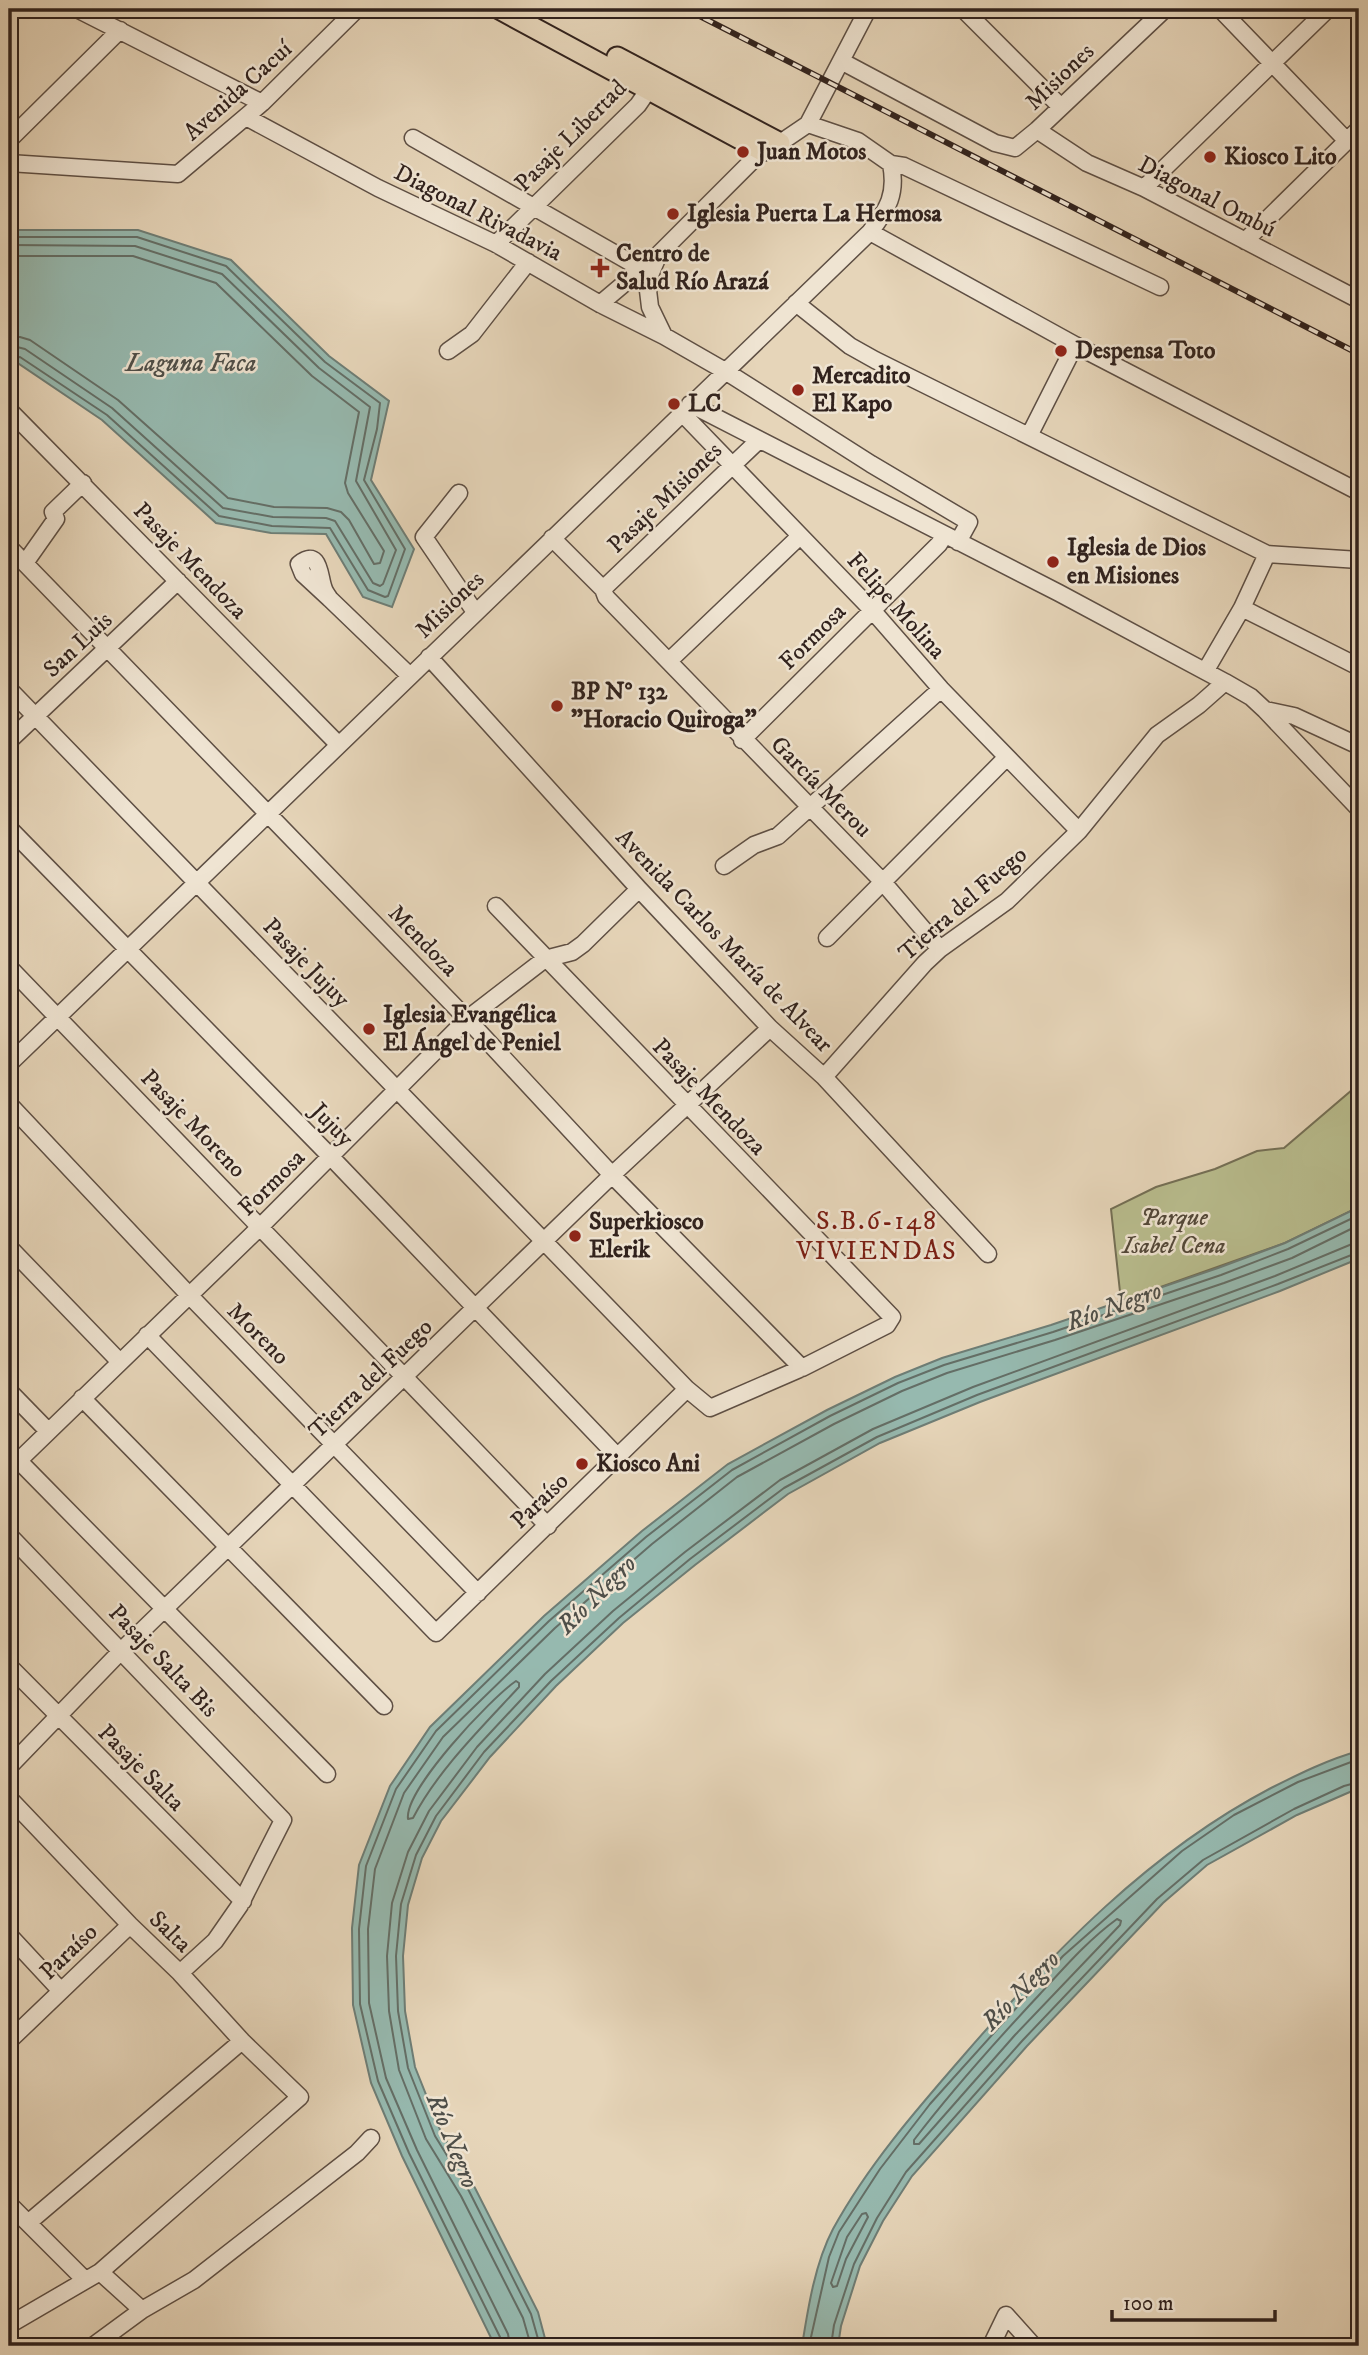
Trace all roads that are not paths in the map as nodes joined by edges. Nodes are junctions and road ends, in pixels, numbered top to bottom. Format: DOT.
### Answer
graph roads {
  1 [pos="77,9"];
  2 [pos="357,9"];
  3 [pos="499,9"];
  4 [pos="525,9"];
  5 [pos="868,9"];
  6 [pos="963,9"];
  7 [pos="1165,9"];
  8 [pos="1220,9"];
  9 [pos="1328,9"];
  10 [pos="120,30"];
  11 [pos="841,61"];
  12 [pos="1272,64"];
  13 [pos="649,89"];
  14 [pos="262,103"];
  15 [pos="1061,107"];
  16 [pos="246,117"];
  17 [pos="808,124"];
  18 [pos="1359,129"];
  19 [pos="1037,130"];
  20 [pos="413,138"];
  21 [pos="9,140"];
  22 [pos="1347,141"];
  23 [pos="771,147"];
  24 [pos="9,163"];
  25 [pos="891,164"];
  26 [pos="1144,188"];
  27 [pos="533,206"];
  28 [pos="870,232"];
  29 [pos="1245,241"];
  30 [pos="496,244"];
  31 [pos="658,255"];
  32 [pos="528,262"];
  33 [pos="642,269"];
  34 [pos="1160,287"];
  35 [pos="1359,300"];
  36 [pos="796,303"];
  37 [pos="600,304"];
  38 [pos="664,336"];
  39 [pos="1075,345"];
  40 [pos="448,351"];
  41 [pos="726,371"];
  42 [pos="686,408"];
  43 [pos="9,410"];
  44 [pos="1029,436"];
  45 [pos="758,441"];
  46 [pos="733,464"];
  47 [pos="871,464"];
  48 [pos="83,483"];
  49 [pos="859,492"];
  50 [pos="1359,492"];
  51 [pos="459,493"];
  52 [pos="922,495"];
  53 [pos="910,518"];
  54 [pos="800,536"];
  55 [pos="552,538"];
  56 [pos="951,539"];
  57 [pos="9,547"];
  58 [pos="1268,554"];
  59 [pos="1359,560"];
  60 [pos="25,563"];
  61 [pos="178,581"];
  62 [pos="603,589"];
  63 [pos="330,599"];
  64 [pos="1242,608"];
  65 [pos="872,610"];
  66 [pos="475,612"];
  67 [pos="108,648"];
  68 [pos="429,657"];
  69 [pos="669,661"];
  70 [pos="1359,667"];
  71 [pos="1206,670"];
  72 [pos="409,675"];
  73 [pos="1226,682"];
  74 [pos="9,689"];
  75 [pos="941,690"];
  76 [pos="1265,710"];
  77 [pos="35,716"];
  78 [pos="742,740"];
  79 [pos="9,741"];
  80 [pos="338,744"];
  81 [pos="1359,746"];
  82 [pos="1007,757"];
  83 [pos="809,808"];
  84 [pos="1359,809"];
  85 [pos="266,813"];
  86 [pos="9,828"];
  87 [pos="1079,831"];
  88 [pos="724,866"];
  89 [pos="882,881"];
  90 [pos="196,883"];
  91 [pos="639,889"];
  92 [pos="496,906"];
  93 [pos="827,938"];
  94 [pos="128,948"];
  95 [pos="940,949"];
  96 [pos="545,959"];
  97 [pos="9,967"];
  98 [pos="57,1017"];
  99 [pos="467,1019"];
  100 [pos="769,1028"];
  101 [pos="9,1064"];
  102 [pos="824,1077"];
  103 [pos="397,1090"];
  104 [pos="9,1104"];
  105 [pos="687,1107"];
  106 [pos="331,1157"];
  107 [pos="612,1175"];
  108 [pos="260,1227"];
  109 [pos="545,1241"];
  110 [pos="9,1247"];
  111 [pos="988,1254"];
  112 [pos="189,1296"];
  113 [pos="477,1308"];
  114 [pos="147,1335"];
  115 [pos="120,1362"];
  116 [pos="802,1368"];
  117 [pos="405,1378"];
  118 [pos="687,1389"];
  119 [pos="9,1391"];
  120 [pos="82,1398"];
  121 [pos="48,1431"];
  122 [pos="336,1445"];
  123 [pos="618,1457"];
  124 [pos="13,1465"];
  125 [pos="293,1486"];
  126 [pos="548,1526"];
  127 [pos="9,1535"];
  128 [pos="229,1548"];
  129 [pos="478,1593"];
  130 [pos="163,1610"];
  131 [pos="121,1650"];
  132 [pos="9,1666"];
  133 [pos="384,1706"];
  134 [pos="58,1717"];
  135 [pos="9,1767"];
  136 [pos="327,1774"];
  137 [pos="9,1798"];
  138 [pos="243,1901"];
  139 [pos="130,1925"];
  140 [pos="9,1935"];
  141 [pos="180,1973"];
  142 [pos="61,1991"];
  143 [pos="9,2041"];
  144 [pos="242,2041"];
  145 [pos="371,2137"];
  146 [pos="9,2204"];
  147 [pos="28,2223"];
  148 [pos="93,2276"];
  149 [pos="142,2310"];
  150 [pos="9,2325"];
  151 [pos="93,2346"];
  152 [pos="991,2346"];
  153 [pos="1029,2346"];
  1 -- 10 [label="street"];
  2 -- 14 [label="street, Avenida Cacuí"];
  3 -- 13 [label="main road"];
  4 -- 23 [label="main road"];
  5 -- 11 [label="street"];
  6 -- 15 [label="street"];
  7 -- 15 [label="street, Misiones"];
  8 -- 12 [label="street"];
  9 -- 12 [label="street"];
  10 -- 14 [label="street"];
  10 -- 21 [label="street"];
  11 -- 17 [label="street"];
  11 -- 19 [label="street, Misiones"];
  12 -- 22 [label="street"];
  12 -- 26 [label="street"];
  13 -- 23 [label="main road"];
  13 -- 27 [label="street, Pasaje Libertad"];
  14 -- 16 [label="street, Avenida Cacuí"];
  15 -- 19 [label="street, Misiones"];
  16 -- 24 [label="street, Avenida Cacuí"];
  16 -- 30 [label="street, Diagonal Rivadavia"];
  17 -- 23 [label="street"];
  17 -- 25 [label="street"];
  18 -- 22 [label="street"];
  19 -- 26 [label="street, Diagonal Ombú"];
  20 -- 27 [label="street"];
  22 -- 29 [label="street"];
  23 -- 31 [label="street"];
  25 -- 28 [label="street, Misiones"];
  25 -- 34 [label="street"];
  26 -- 29 [label="street, Diagonal Ombú"];
  27 -- 30 [label="street, Pasaje Libertad"];
  27 -- 33 [label="street"];
  28 -- 36 [label="street, Misiones"];
  28 -- 39 [label="street"];
  29 -- 35 [label="street, Diagonal Ombú"];
  30 -- 32 [label="street, Diagonal Rivadavia"];
  31 -- 33 [label="street"];
  31 -- 38 [label="street"];
  32 -- 37 [label="street, Diagonal Rivadavia"];
  32 -- 40 [label="street"];
  33 -- 37 [label="street"];
  36 -- 41 [label="street, Misiones"];
  36 -- 44 [label="street"];
  37 -- 38 [label="street, Diagonal Rivadavia"];
  38 -- 41 [label="street, Diagonal Rivadavia"];
  39 -- 44 [label="street"];
  39 -- 50 [label="street"];
  41 -- 42 [label="street, Misiones"];
  41 -- 47 [label="street, Diagonal Rivadavia"];
  42 -- 45 [label="street"];
  42 -- 46 [label="street, Felipe Molina"];
  42 -- 55 [label="street, Misiones"];
  43 -- 48 [label="street, Pasaje Mendoza"];
  44 -- 58 [label="street"];
  45 -- 46 [label="street, Pasaje Misiones"];
  45 -- 49 [label="street"];
  46 -- 54 [label="street, Felipe Molina"];
  46 -- 62 [label="street, Pasaje Misiones"];
  47 -- 49 [label="street"];
  47 -- 52 [label="street, Diagonal Rivadavia"];
  48 -- 60 [label="street"];
  48 -- 61 [label="street, Pasaje Mendoza"];
  49 -- 53 [label="street"];
  51 -- 66 [label="street"];
  52 -- 53 [label="street"];
  52 -- 56 [label="street, Diagonal Rivadavia"];
  53 -- 56 [label="street"];
  54 -- 65 [label="street, Felipe Molina"];
  54 -- 69 [label="street"];
  55 -- 62 [label="street, García Merou"];
  55 -- 66 [label="street, Misiones"];
  56 -- 65 [label="street, Formosa"];
  56 -- 71 [label="street"];
  57 -- 60 [label="street, Mendoza"];
  58 -- 59 [label="street"];
  58 -- 64 [label="street"];
  60 -- 67 [label="street, Mendoza"];
  61 -- 67 [label="street, San Luis"];
  61 -- 80 [label="street, Pasaje Mendoza"];
  62 -- 69 [label="street, García Merou"];
  63 -- 72 [label="street"];
  64 -- 70 [label="street"];
  64 -- 71 [label="street"];
  65 -- 75 [label="street, Felipe Molina"];
  65 -- 78 [label="street, Formosa"];
  66 -- 68 [label="street, Misiones"];
  67 -- 77 [label="street, San Luis"];
  67 -- 85 [label="street, Mendoza"];
  68 -- 72 [label="street, Misiones"];
  68 -- 91 [label="street, Avenida Carlos María de Alvear"];
  69 -- 78 [label="street, García Merou"];
  71 -- 73 [label="street"];
  72 -- 80 [label="street, Misiones"];
  73 -- 76 [label="street"];
  73 -- 87 [label="street, Tierra del Fuego"];
  74 -- 77 [label="street, Pasaje Jujuy"];
  75 -- 82 [label="street, Felipe Molina"];
  75 -- 83 [label="street"];
  76 -- 81 [label="street"];
  76 -- 84 [label="street"];
  77 -- 79 [label="street, San Luis"];
  77 -- 90 [label="street, Pasaje Jujuy"];
  78 -- 83 [label="street, García Merou"];
  80 -- 85 [label="street, Misiones"];
  82 -- 87 [label="street, Felipe Molina"];
  82 -- 89 [label="street"];
  83 -- 88 [label="street"];
  83 -- 89 [label="street, García Merou"];
  85 -- 90 [label="street, Misiones"];
  85 -- 99 [label="street, Mendoza"];
  86 -- 94 [label="street, Jujuy"];
  87 -- 95 [label="street, Tierra del Fuego"];
  89 -- 93 [label="street"];
  89 -- 95 [label="street, García Merou"];
  90 -- 94 [label="street, Misiones"];
  90 -- 103 [label="street, Pasaje Jujuy"];
  91 -- 96 [label="street, Formosa"];
  91 -- 100 [label="street, Avenida Carlos María de Alvear"];
  92 -- 96 [label="street, Pasaje Mendoza"];
  94 -- 98 [label="street, Misiones"];
  94 -- 106 [label="street, Jujuy"];
  95 -- 102 [label="street, Tierra del Fuego"];
  96 -- 99 [label="street, Formosa"];
  96 -- 105 [label="street, Pasaje Mendoza"];
  97 -- 98 [label="street, Pasaje Moreno"];
  98 -- 101 [label="street, Misiones"];
  98 -- 108 [label="street, Pasaje Moreno"];
  99 -- 103 [label="street, Formosa"];
  99 -- 107 [label="street, Mendoza"];
  100 -- 102 [label="street, Avenida Carlos María de Alvear"];
  100 -- 105 [label="street, Tierra del Fuego"];
  102 -- 111 [label="street, Avenida Carlos María de Alvear"];
  103 -- 106 [label="street, Formosa"];
  103 -- 109 [label="street, Pasaje Jujuy"];
  104 -- 112 [label="street, Moreno"];
  105 -- 107 [label="street, Tierra del Fuego"];
  105 -- 116 [label="street, Pasaje Mendoza"];
  106 -- 108 [label="street, Formosa"];
  106 -- 113 [label="street, Jujuy"];
  107 -- 109 [label="street, Tierra del Fuego"];
  107 -- 116 [label="street, Mendoza"];
  108 -- 112 [label="street, Formosa"];
  108 -- 117 [label="street, Pasaje Moreno"];
  109 -- 113 [label="street, Tierra del Fuego"];
  109 -- 118 [label="street, Pasaje Jujuy"];
  110 -- 115 [label="street"];
  112 -- 114 [label="street, Formosa"];
  112 -- 122 [label="street, Moreno"];
  113 -- 117 [label="street, Tierra del Fuego"];
  113 -- 123 [label="street, Jujuy"];
  114 -- 115 [label="street, Formosa"];
  114 -- 125 [label="street"];
  115 -- 120 [label="street, Formosa"];
  116 -- 118 [label="street"];
  117 -- 122 [label="street, Tierra del Fuego"];
  117 -- 126 [label="street, Pasaje Moreno"];
  118 -- 123 [label="street, Paraíso"];
  119 -- 121 [label="street"];
  120 -- 121 [label="street, Formosa"];
  120 -- 128 [label="street"];
  121 -- 124 [label="street, Formosa"];
  122 -- 125 [label="street, Tierra del Fuego"];
  122 -- 129 [label="street, Moreno"];
  123 -- 126 [label="street, Paraíso"];
  124 -- 130 [label="street"];
  125 -- 128 [label="street, Tierra del Fuego"];
  125 -- 129 [label="street, Paraíso"];
  126 -- 129 [label="street, Paraíso"];
  127 -- 131 [label="street, Pasaje Salta Bis"];
  128 -- 130 [label="street, Tierra del Fuego"];
  128 -- 133 [label="street"];
  130 -- 131 [label="street, Tierra del Fuego"];
  130 -- 136 [label="street"];
  131 -- 134 [label="street, Tierra del Fuego"];
  131 -- 138 [label="street, Pasaje Salta Bis"];
  132 -- 134 [label="street, Pasaje Salta"];
  134 -- 135 [label="street, Tierra del Fuego"];
  134 -- 138 [label="street, Pasaje Salta"];
  137 -- 139 [label="street, Salta"];
  138 -- 141 [label="street"];
  139 -- 141 [label="street, Salta"];
  139 -- 142 [label="street, Paraíso"];
  140 -- 142 [label="street"];
  141 -- 144 [label="street, Salta"];
  142 -- 143 [label="street, Paraíso"];
  144 -- 147 [label="street"];
  144 -- 148 [label="street, Salta"];
  145 -- 149 [label="street"];
  146 -- 147 [label="street"];
  147 -- 148 [label="street"];
  148 -- 149 [label="street"];
  148 -- 150 [label="street"];
  149 -- 151 [label="street"];
  152 -- 153 [label="street"];
}
